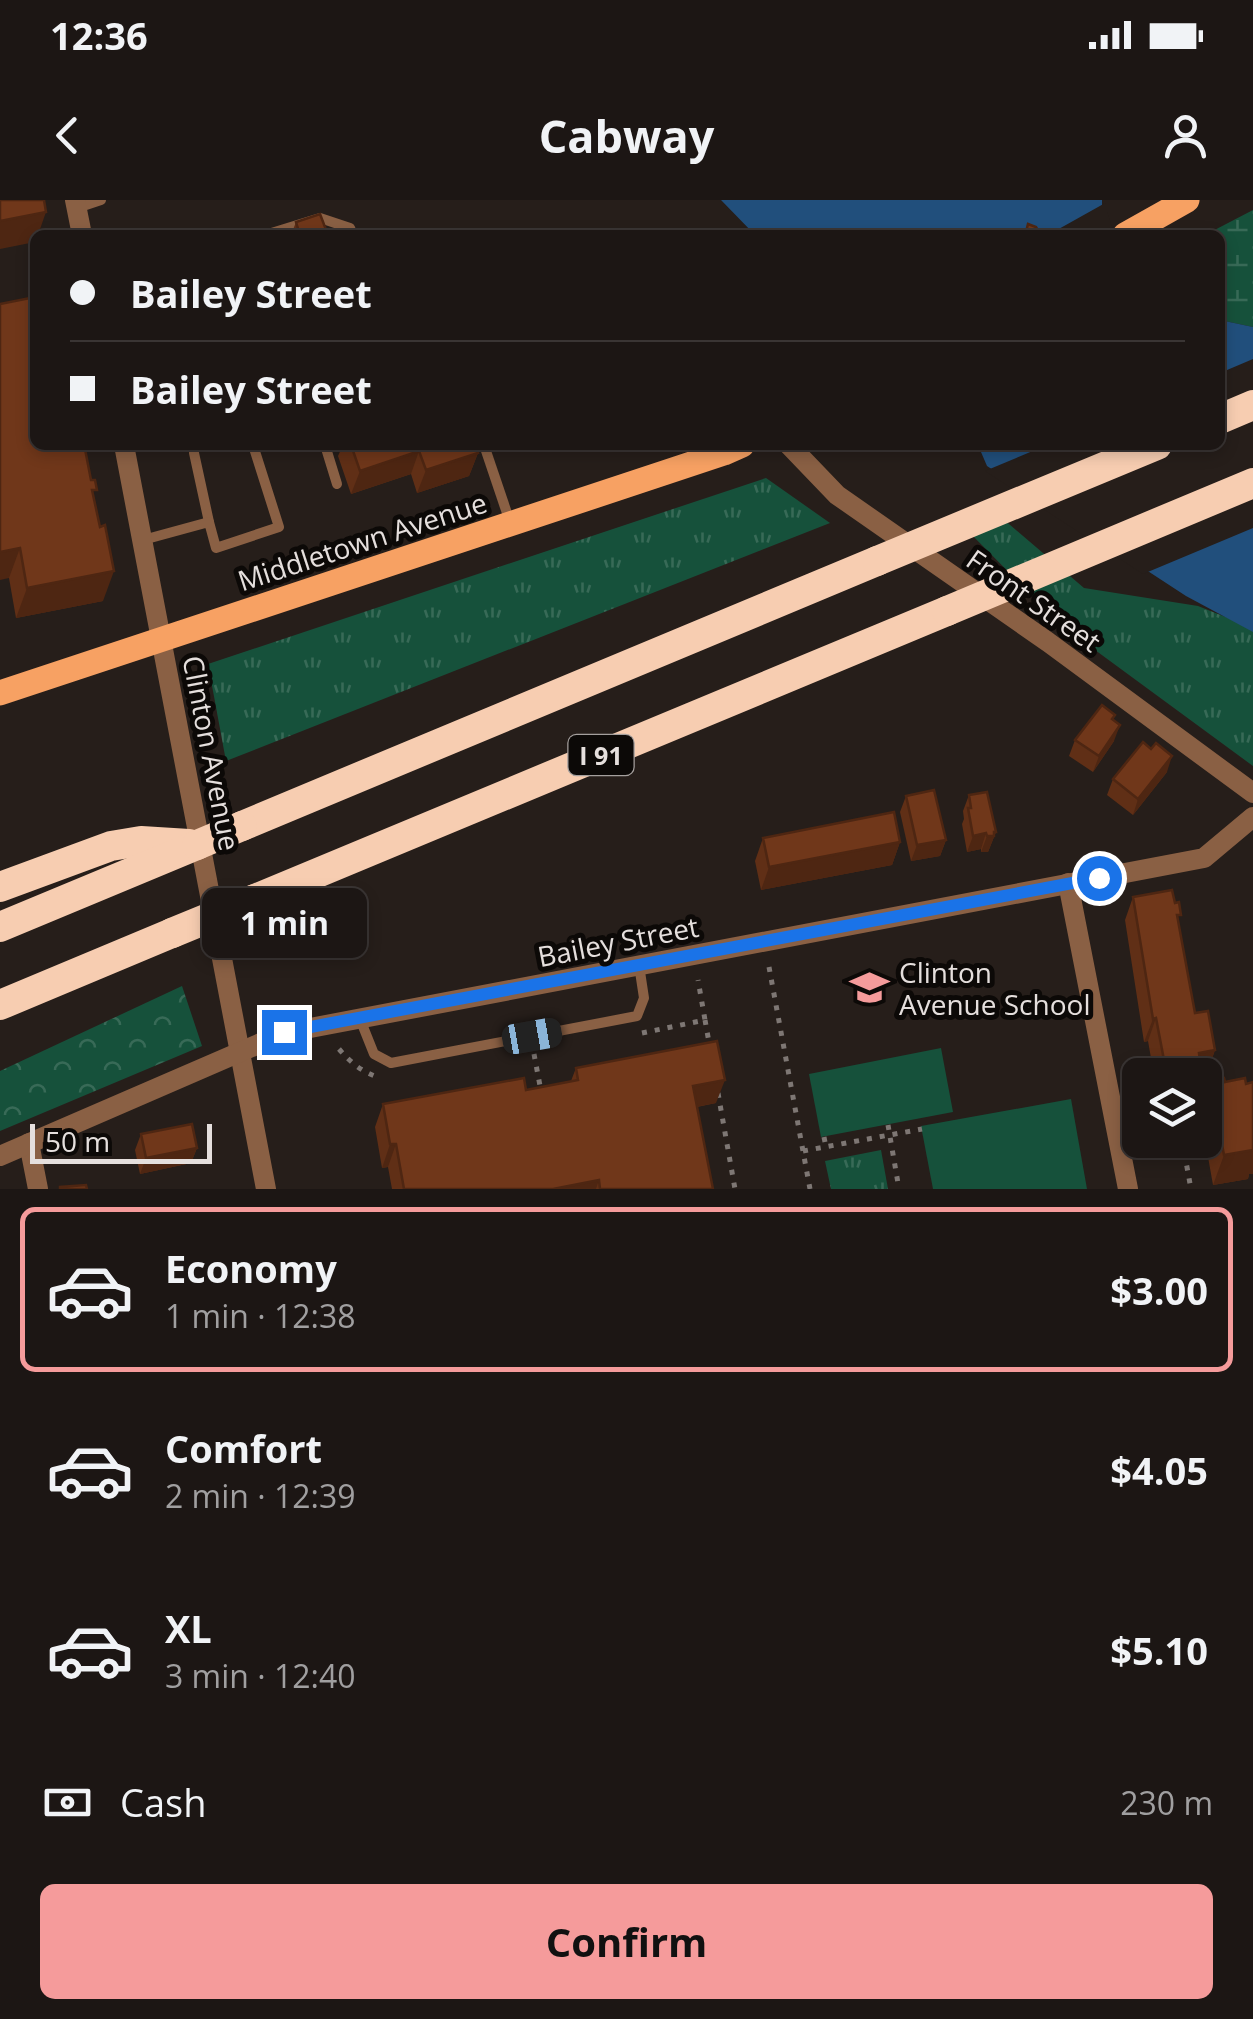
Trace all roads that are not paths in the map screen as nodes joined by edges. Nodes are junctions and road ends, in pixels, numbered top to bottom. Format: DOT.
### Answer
graph roads {
  1 [pos="101,200"];
  2 [pos="1187,200"];
  3 [pos="76,204"];
  4 [pos="81,230"];
  5 [pos="280,230"];
  6 [pos="351,230"];
  7 [pos="1134,230"];
  8 [pos="1253,405"];
  9 [pos="1225,417"];
  10 [pos="125,450"];
  11 [pos="254,450"];
  12 [pos="327,450"];
  13 [pos="486,450"];
  14 [pos="727,450"];
  15 [pos="794,450"];
  16 [pos="1145,450"];
  17 [pos="194,453"];
  18 [pos="1253,483"];
  19 [pos="337,484"];
  20 [pos="209,522"];
  21 [pos="511,523"];
  22 [pos="143,540"];
  23 [pos="162,639"];
  24 [pos="0,693"];
  25 [pos="1253,792"];
  26 [pos="1253,817"];
  27 [pos="158,851"];
  28 [pos="1068,884"];
  29 [pos="0,887"];
  30 [pos="0,927"];
  31 [pos="639,965"];
  32 [pos="0,1005"];
  33 [pos="360,1018"];
  34 [pos="240,1053"];
  35 [pos="29,1143"];
  36 [pos="0,1156"];
  37 [pos="38,1189"];
  38 [pos="266,1189"];
  39 [pos="1128,1189"];
  1 -- 3 [label="lane"];
  2 -- 7 [label="main road"];
  3 -- 4 [label="street"];
  5 -- 6 [label="lane"];
  8 -- 9 [label="highway"];
  10 -- 22 [label="street, Clinton Avenue"];
  11 -- 20 [label="lane"];
  12 -- 19 [label="lane"];
  13 -- 21 [label="lane"];
  14 -- 21 [label="main road, Middletown Avenue"];
  15 -- 25 [label="street, Front Street"];
  16 -- 27 [label="highway, bridge"];
  17 -- 20 [label="lane"];
  18 -- 32 [label="highway, I 91, bridge"];
  20 -- 22 [label="lane"];
  21 -- 23 [label="main road, Middletown Avenue"];
  22 -- 23 [label="street, Clinton Avenue"];
  23 -- 24 [label="main road, Middletown Avenue"];
  23 -- 34 [label="street, Clinton Avenue"];
  26 -- 28 [label="street, Bailey Street"];
  27 -- 29 [label="highway"];
  27 -- 30 [label="highway"];
  28 -- 31 [label="street, Bailey Street"];
  28 -- 39 [label="street"];
  31 -- 33 [label="street, Bailey Street"];
  31 -- 33 [label="lane"];
  33 -- 34 [label="street, Bailey Street"];
  34 -- 35 [label="street, Bailey Street"];
  34 -- 38 [label="street, Clinton Avenue"];
  35 -- 36 [label="street, Bailey Street"];
  35 -- 37 [label="street"];
}
